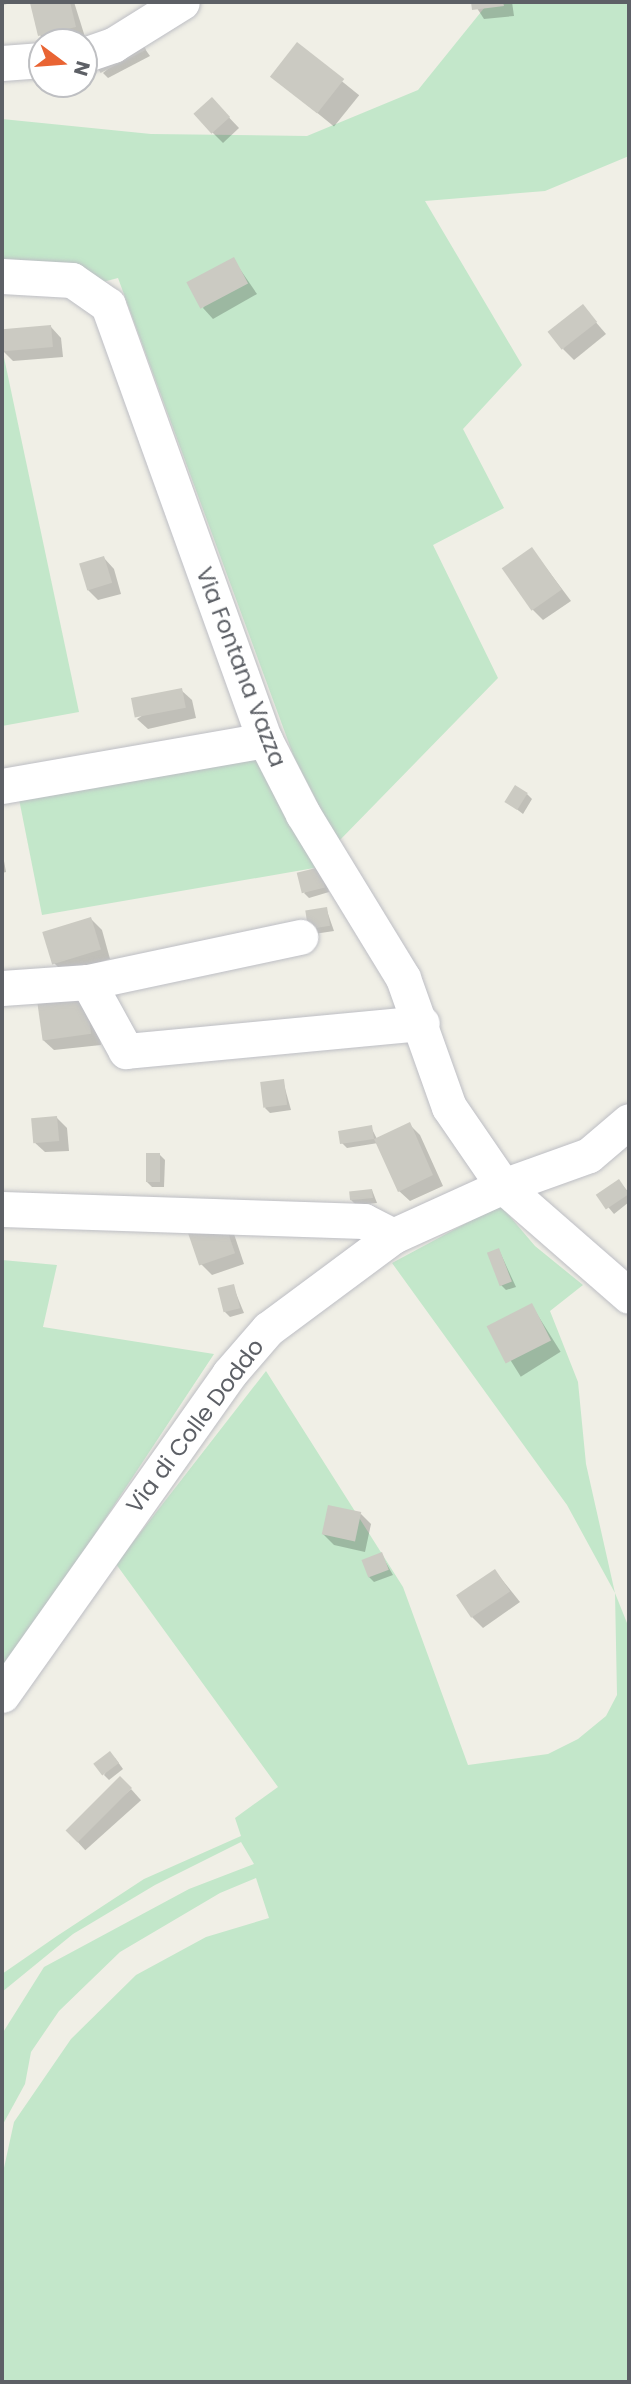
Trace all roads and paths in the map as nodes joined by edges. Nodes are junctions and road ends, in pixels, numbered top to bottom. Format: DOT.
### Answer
graph roads {
  1 [pos="182,2"];
  2 [pos="98,50"];
  3 [pos="28,61"];
  4 [pos="2,63"];
  5 [pos="2,276"];
  6 [pos="265,740"];
  7 [pos="2,786"];
  8 [pos="300,937"];
  9 [pos="88,982"];
  10 [pos="2,988"];
  11 [pos="422,1023"];
  12 [pos="629,1121"];
  13 [pos="503,1186"];
  14 [pos="2,1209"];
  15 [pos="393,1236"];
  16 [pos="629,1296"];
  17 [pos="2,1695"];
  1 -- 2 [label="street"];
  3 -- 4 [label="street"];
  5 -- 6 [label="street, Via Fontana Vazza"];
  6 -- 7 [label="street"];
  6 -- 11 [label="street, Via Fontana Vazza"];
  8 -- 9 [label="street"];
  9 -- 10 [label="street"];
  9 -- 11 [label="street"];
  11 -- 13 [label="street, Via Fontana Vazza"];
  12 -- 13 [label="street, Via di Colle Doddo"];
  13 -- 15 [label="street, Via di Colle Doddo"];
  13 -- 16 [label="street, Via Fontana Vazza"];
  14 -- 15 [label="street"];
  15 -- 17 [label="street, Via di Colle Doddo"];
}
